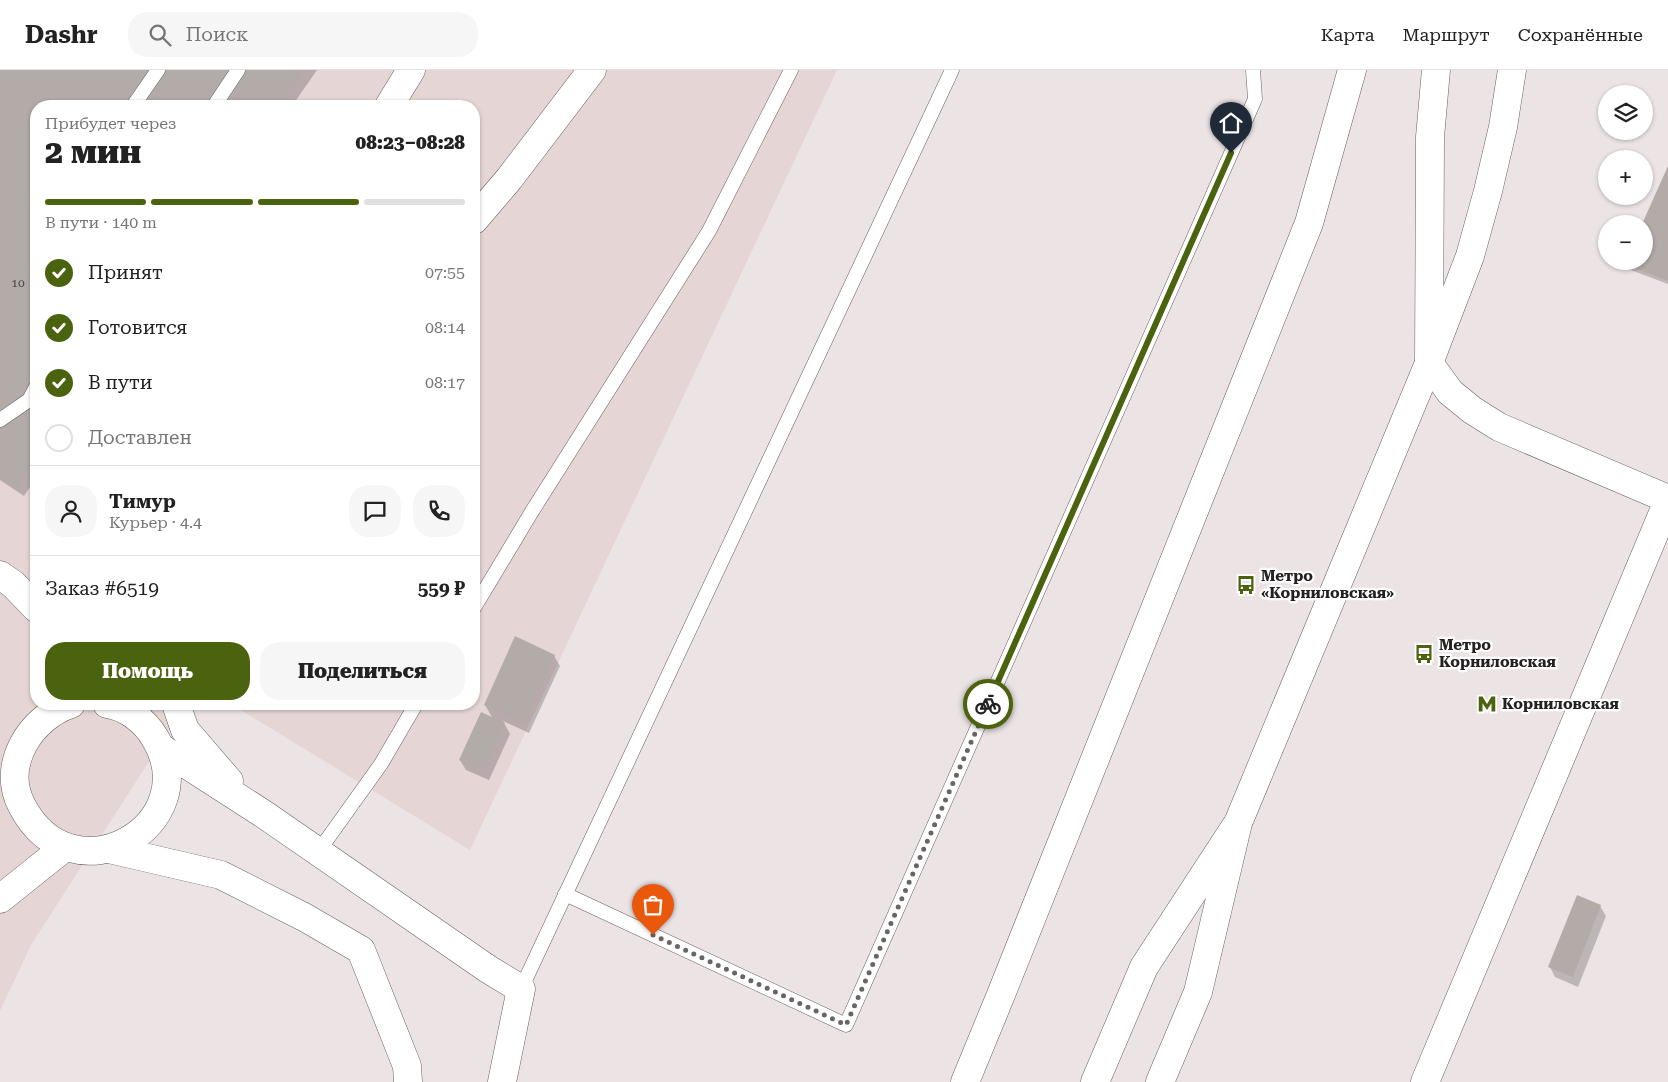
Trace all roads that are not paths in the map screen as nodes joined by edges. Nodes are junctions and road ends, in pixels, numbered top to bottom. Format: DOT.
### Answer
graph roads {
  1 [pos="158,70"];
  2 [pos="238,70"];
  3 [pos="411,70"];
  4 [pos="592,70"];
  5 [pos="790,70"];
  6 [pos="952,70"];
  7 [pos="1252,70"];
  8 [pos="1352,70"];
  9 [pos="1436,70"];
  10 [pos="1512,70"];
  11 [pos="138,100"];
  12 [pos="218,100"];
  13 [pos="393,100"];
  14 [pos="480,213"];
  15 [pos="1429,363"];
  16 [pos="30,398"];
  17 [pos="0,420"];
  18 [pos="1668,500"];
  19 [pos="0,576"];
  20 [pos="480,598"];
  21 [pos="30,602"];
  22 [pos="54,710"];
  23 [pos="124,710"];
  24 [pos="178,710"];
  25 [pos="412,710"];
  26 [pos="154,727"];
  27 [pos="16,763"];
  28 [pos="0,792"];
  29 [pos="262,813"];
  30 [pos="1238,823"];
  31 [pos="65,847"];
  32 [pos="109,849"];
  33 [pos="318,852"];
  34 [pos="565,894"];
  35 [pos="0,899"];
  36 [pos="521,989"];
  37 [pos="408,1082"];
  38 [pos="502,1082"];
  39 [pos="965,1082"];
  40 [pos="1095,1082"];
  41 [pos="1160,1082"];
  42 [pos="1425,1082"];
  1 -- 11 [label="lane"];
  2 -- 12 [label="lane"];
  3 -- 13 [label="street"];
  4 -- 14 [label="street"];
  5 -- 20 [label="lane"];
  6 -- 34 [label="lane"];
  7 -- 34 [label="lane"];
  8 -- 39 [label="street"];
  9 -- 15 [label="street"];
  10 -- 15 [label="street"];
  15 -- 18 [label="street"];
  15 -- 30 [label="street"];
  16 -- 17 [label="lane"];
  18 -- 42 [label="street"];
  19 -- 21 [label="street"];
  22 -- 27 [label="street"];
  23 -- 26 [label="street"];
  24 -- 29 [label="street"];
  25 -- 33 [label="lane"];
  26 -- 29 [label="street"];
  26 -- 32 [label="street"];
  27 -- 28 [label="street"];
  27 -- 31 [label="street"];
  29 -- 33 [label="street"];
  30 -- 40 [label="street"];
  30 -- 41 [label="street"];
  31 -- 32 [label="street"];
  31 -- 35 [label="street"];
  32 -- 37 [label="street"];
  33 -- 36 [label="street"];
  34 -- 36 [label="lane"];
  36 -- 38 [label="street"];
}
